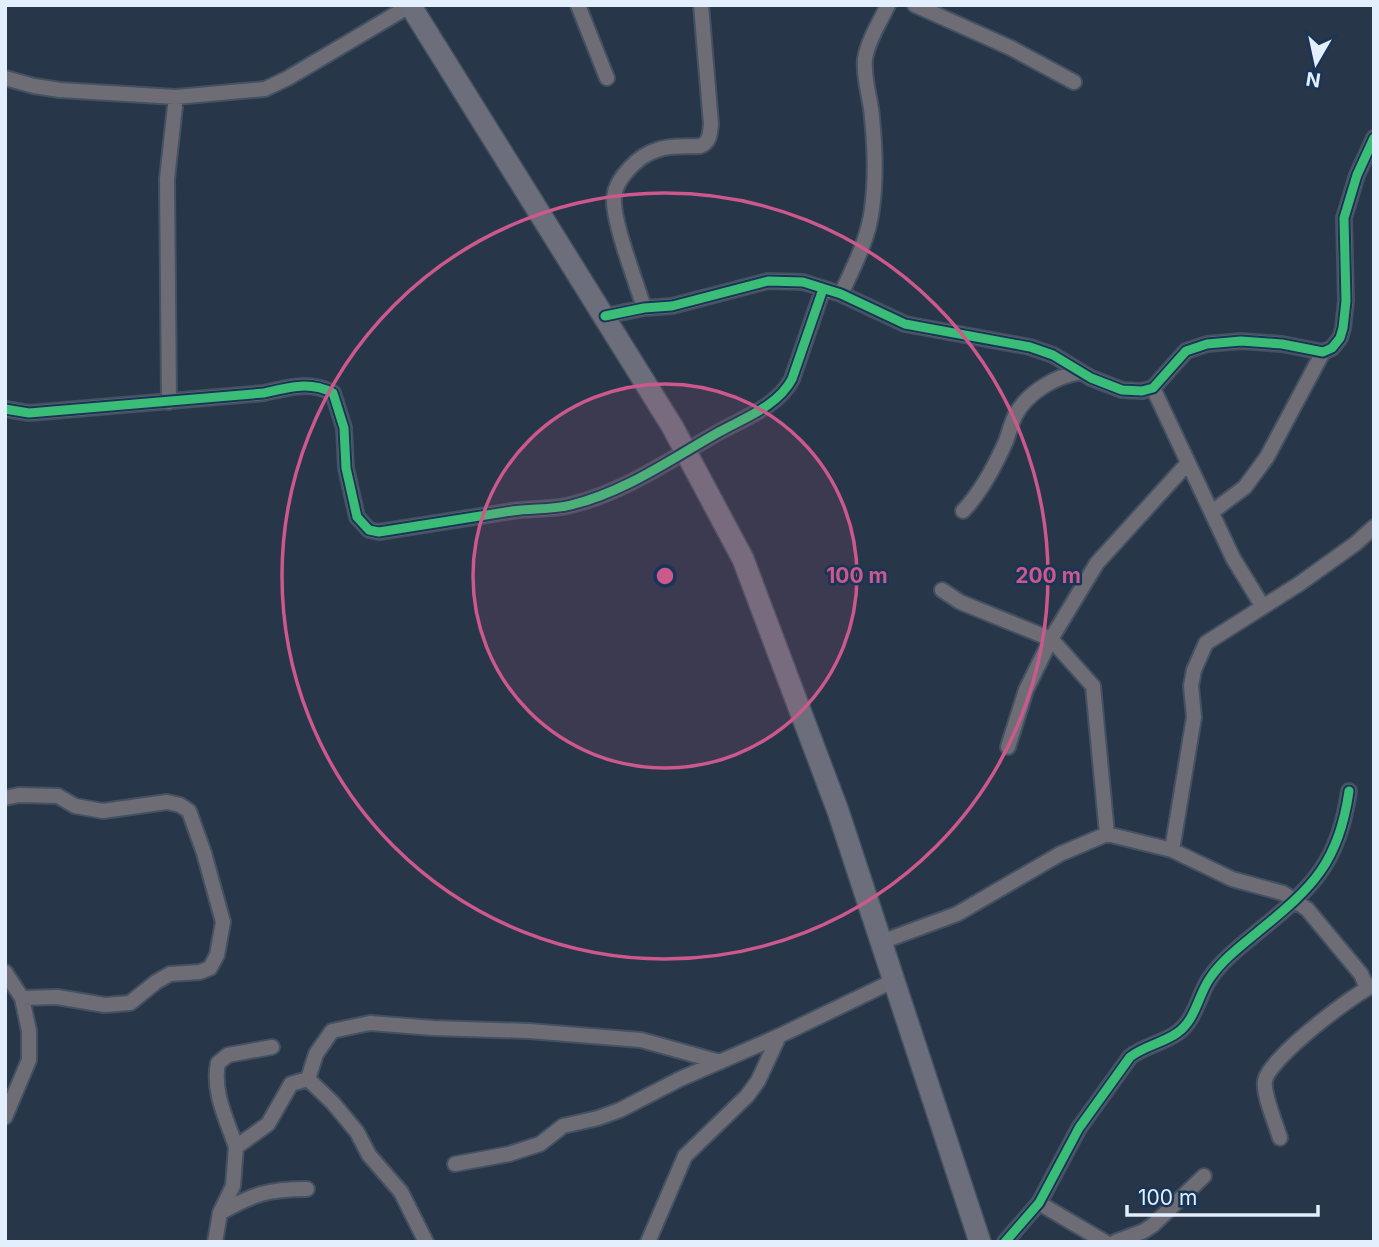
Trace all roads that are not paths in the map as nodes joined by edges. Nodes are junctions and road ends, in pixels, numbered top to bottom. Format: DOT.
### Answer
graph roads {
  1 [pos="410,5"];
  2 [pos="578,5"];
  3 [pos="701,5"];
  4 [pos="888,5"];
  5 [pos="915,5"];
  6 [pos="5,78"];
  7 [pos="607,78"];
  8 [pos="1074,82"];
  9 [pos="176,97"];
  10 [pos="1374,138"];
  11 [pos="823,289"];
  12 [pos="841,294"];
  13 [pos="644,308"];
  14 [pos="606,316"];
  15 [pos="1323,352"];
  16 [pos="1081,372"];
  17 [pos="1153,388"];
  18 [pos="169,402"];
  19 [pos="5,409"];
  20 [pos="686,450"];
  21 [pos="1187,464"];
  22 [pos="963,510"];
  23 [pos="1212,512"];
  24 [pos="1374,527"];
  25 [pos="942,590"];
  26 [pos="1263,607"];
  27 [pos="1051,639"];
  28 [pos="1008,747"];
  29 [pos="1349,791"];
  30 [pos="5,798"];
  31 [pos="1107,834"];
  32 [pos="1172,850"];
  33 [pos="1296,901"];
  34 [pos="881,942"];
  35 [pos="5,972"];
  36 [pos="893,981"];
  37 [pos="1371,987"];
  38 [pos="22,998"];
  39 [pos="779,1035"];
  40 [pos="272,1047"];
  41 [pos="720,1062"];
  42 [pos="308,1079"];
  43 [pos="5,1117"];
  44 [pos="1280,1139"];
  45 [pos="236,1147"];
  46 [pos="455,1164"];
  47 [pos="1204,1176"];
  48 [pos="307,1189"];
  49 [pos="1039,1203"];
  50 [pos="220,1213"];
  51 [pos="215,1242"];
  52 [pos="426,1242"];
  53 [pos="648,1242"];
  54 [pos="980,1242"];
  55 [pos="1006,1242"];
  56 [pos="1105,1242"];
  57 [pos="1115,1242"];
  1 -- 9 [label="street"];
  1 -- 14 [label="main road"];
  2 -- 7 [label="street"];
  3 -- 13 [label="street"];
  4 -- 12 [label="street"];
  5 -- 8 [label="street"];
  6 -- 9 [label="street"];
  9 -- 18 [label="street"];
  10 -- 15 [label="street"];
  11 -- 12 [label="street"];
  11 -- 13 [label="street"];
  11 -- 20 [label="street"];
  12 -- 16 [label="street"];
  13 -- 14 [label="street"];
  14 -- 20 [label="main road"];
  15 -- 17 [label="street"];
  15 -- 23 [label="street"];
  16 -- 17 [label="street"];
  16 -- 22 [label="street"];
  17 -- 21 [label="street"];
  18 -- 19 [label="street"];
  18 -- 20 [label="street"];
  20 -- 34 [label="main road"];
  21 -- 23 [label="street"];
  21 -- 27 [label="street"];
  23 -- 26 [label="street"];
  24 -- 26 [label="street"];
  25 -- 27 [label="street"];
  26 -- 32 [label="street"];
  27 -- 28 [label="street"];
  27 -- 31 [label="street"];
  29 -- 33 [label="street"];
  30 -- 38 [label="street"];
  31 -- 32 [label="street"];
  31 -- 34 [label="street"];
  32 -- 33 [label="street"];
  33 -- 37 [label="street"];
  33 -- 49 [label="street"];
  34 -- 36 [label="main road"];
  35 -- 38 [label="street"];
  36 -- 39 [label="street"];
  36 -- 54 [label="main road"];
  37 -- 44 [label="street"];
  38 -- 43 [label="street"];
  39 -- 41 [label="street"];
  39 -- 53 [label="street"];
  40 -- 45 [label="street"];
  41 -- 42 [label="street"];
  41 -- 46 [label="street"];
  42 -- 45 [label="street"];
  42 -- 52 [label="street"];
  45 -- 50 [label="street"];
  47 -- 57 [label="street"];
  48 -- 50 [label="street"];
  49 -- 55 [label="street"];
  49 -- 56 [label="street"];
  50 -- 51 [label="street"];
}
